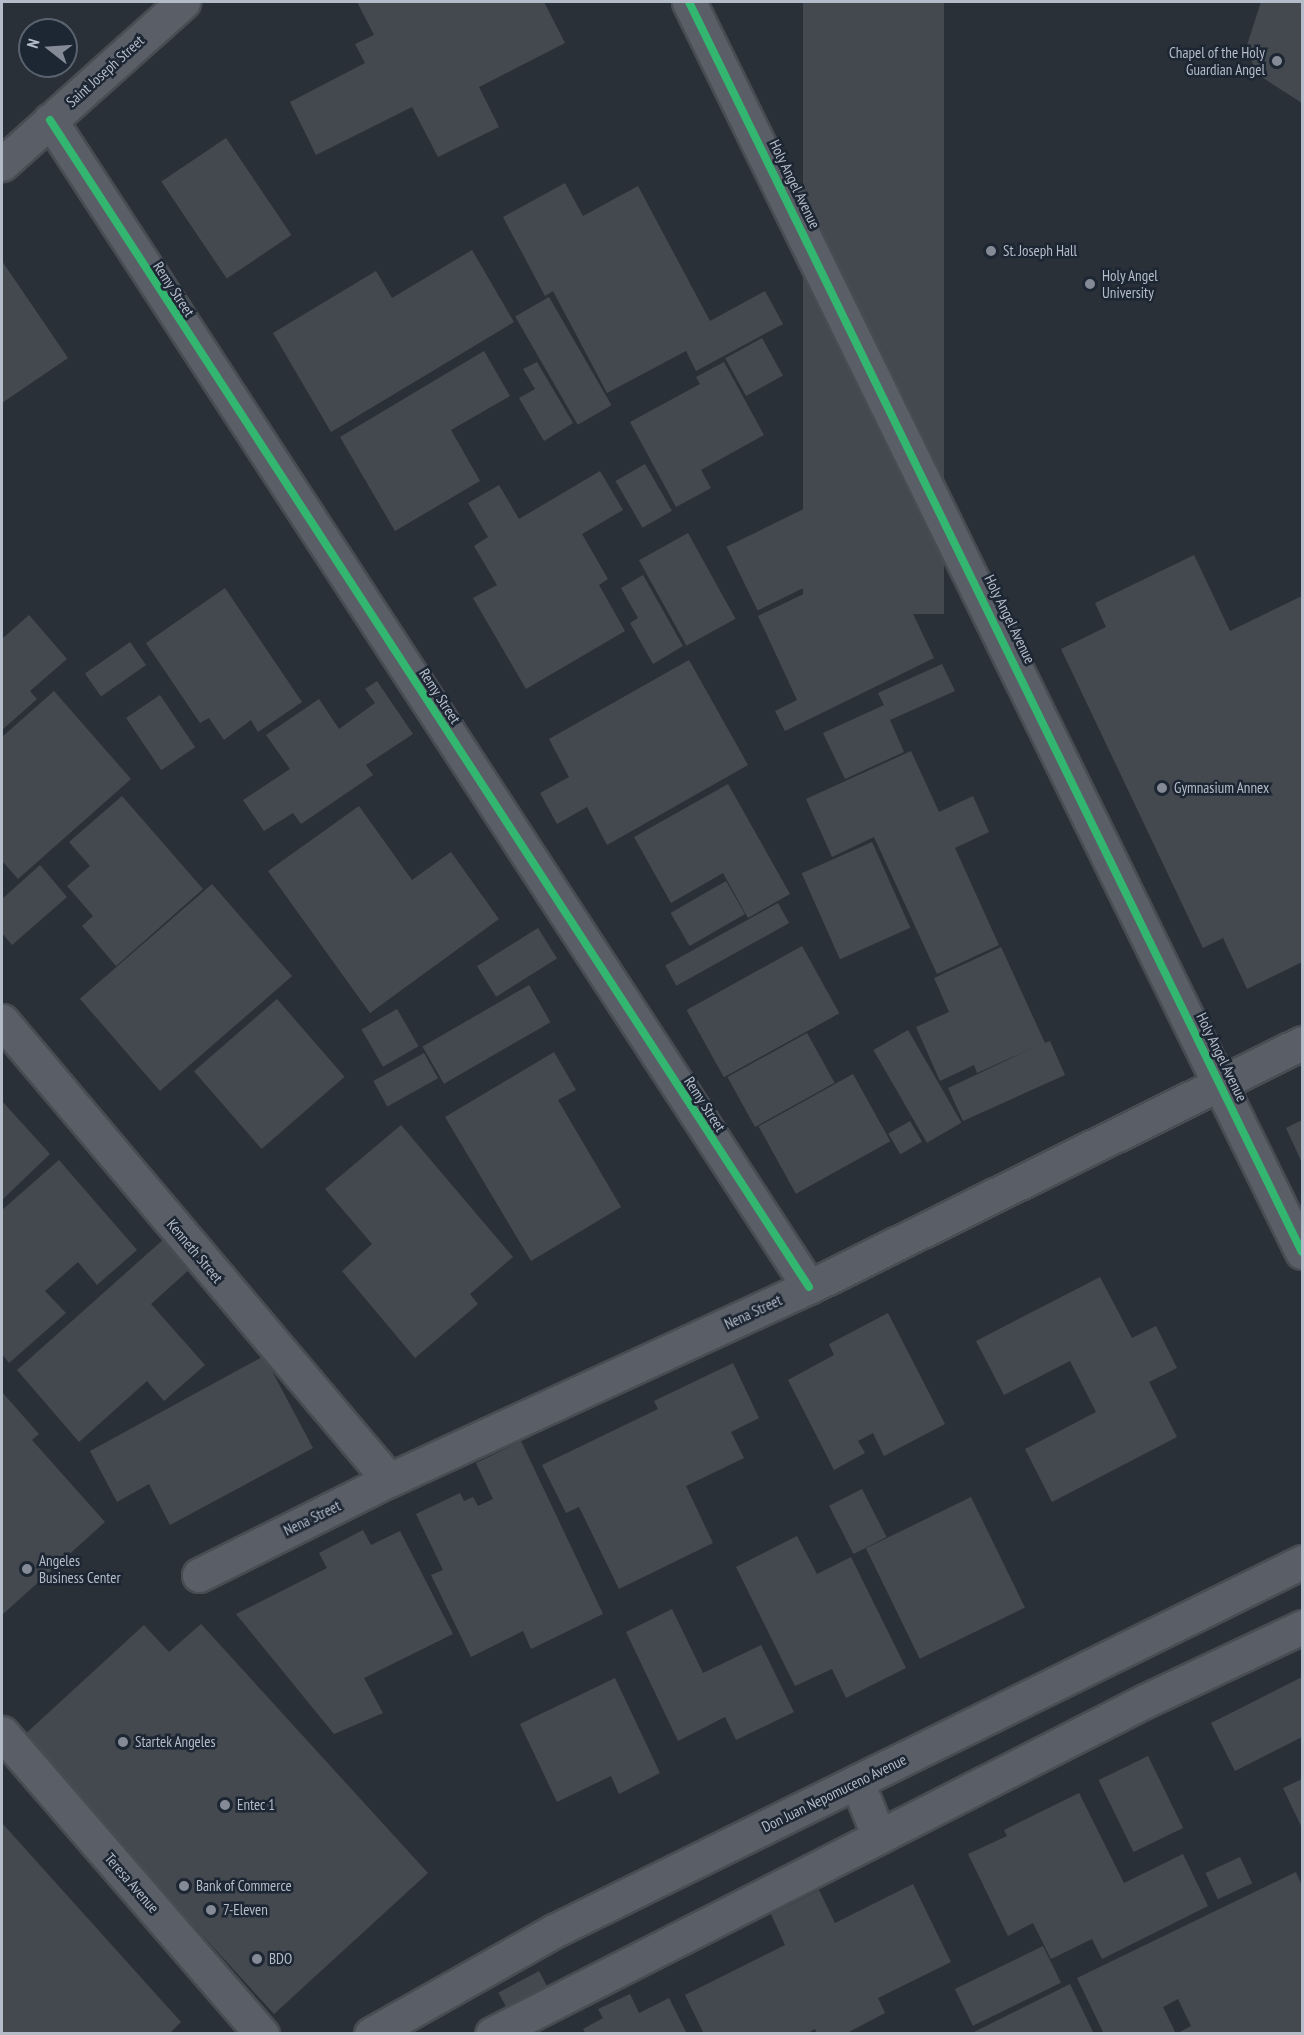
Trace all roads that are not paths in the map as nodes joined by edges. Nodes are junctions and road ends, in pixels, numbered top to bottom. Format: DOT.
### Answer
graph roads {
  1 [pos="183,2"];
  2 [pos="689,2"];
  3 [pos="50,120"];
  4 [pos="2,164"];
  5 [pos="2,1021"];
  6 [pos="1302,1042"];
  7 [pos="1220,1083"];
  8 [pos="1302,1252"];
  9 [pos="809,1287"];
  10 [pos="388,1480"];
  11 [pos="1302,1562"];
  12 [pos="199,1575"];
  13 [pos="1302,1627"];
  14 [pos="2,1733"];
  15 [pos="857,1782"];
  16 [pos="879,1837"];
  17 [pos="262,2034"];
  18 [pos="371,2034"];
  19 [pos="492,2034"];
  1 -- 3 [label="street, Saint Joseph Street"];
  2 -- 7 [label="street, Holy Angel Avenue"];
  3 -- 4 [label="street, Saint Joseph Street"];
  3 -- 9 [label="street, Remy Street"];
  5 -- 10 [label="street, Kenneth Street"];
  6 -- 7 [label="street, Nena Street"];
  7 -- 8 [label="street, Holy Angel Avenue"];
  7 -- 9 [label="street, Nena Street"];
  9 -- 10 [label="street, Nena Street"];
  10 -- 12 [label="street, Nena Street"];
  11 -- 15 [label="street, Don Juan Nepomuceno Avenue"];
  13 -- 16 [label="street"];
  14 -- 17 [label="street, Teresa Avenue"];
  15 -- 16 [label="street"];
  15 -- 18 [label="street, Don Juan Nepomuceno Avenue"];
  16 -- 19 [label="street"];
}
